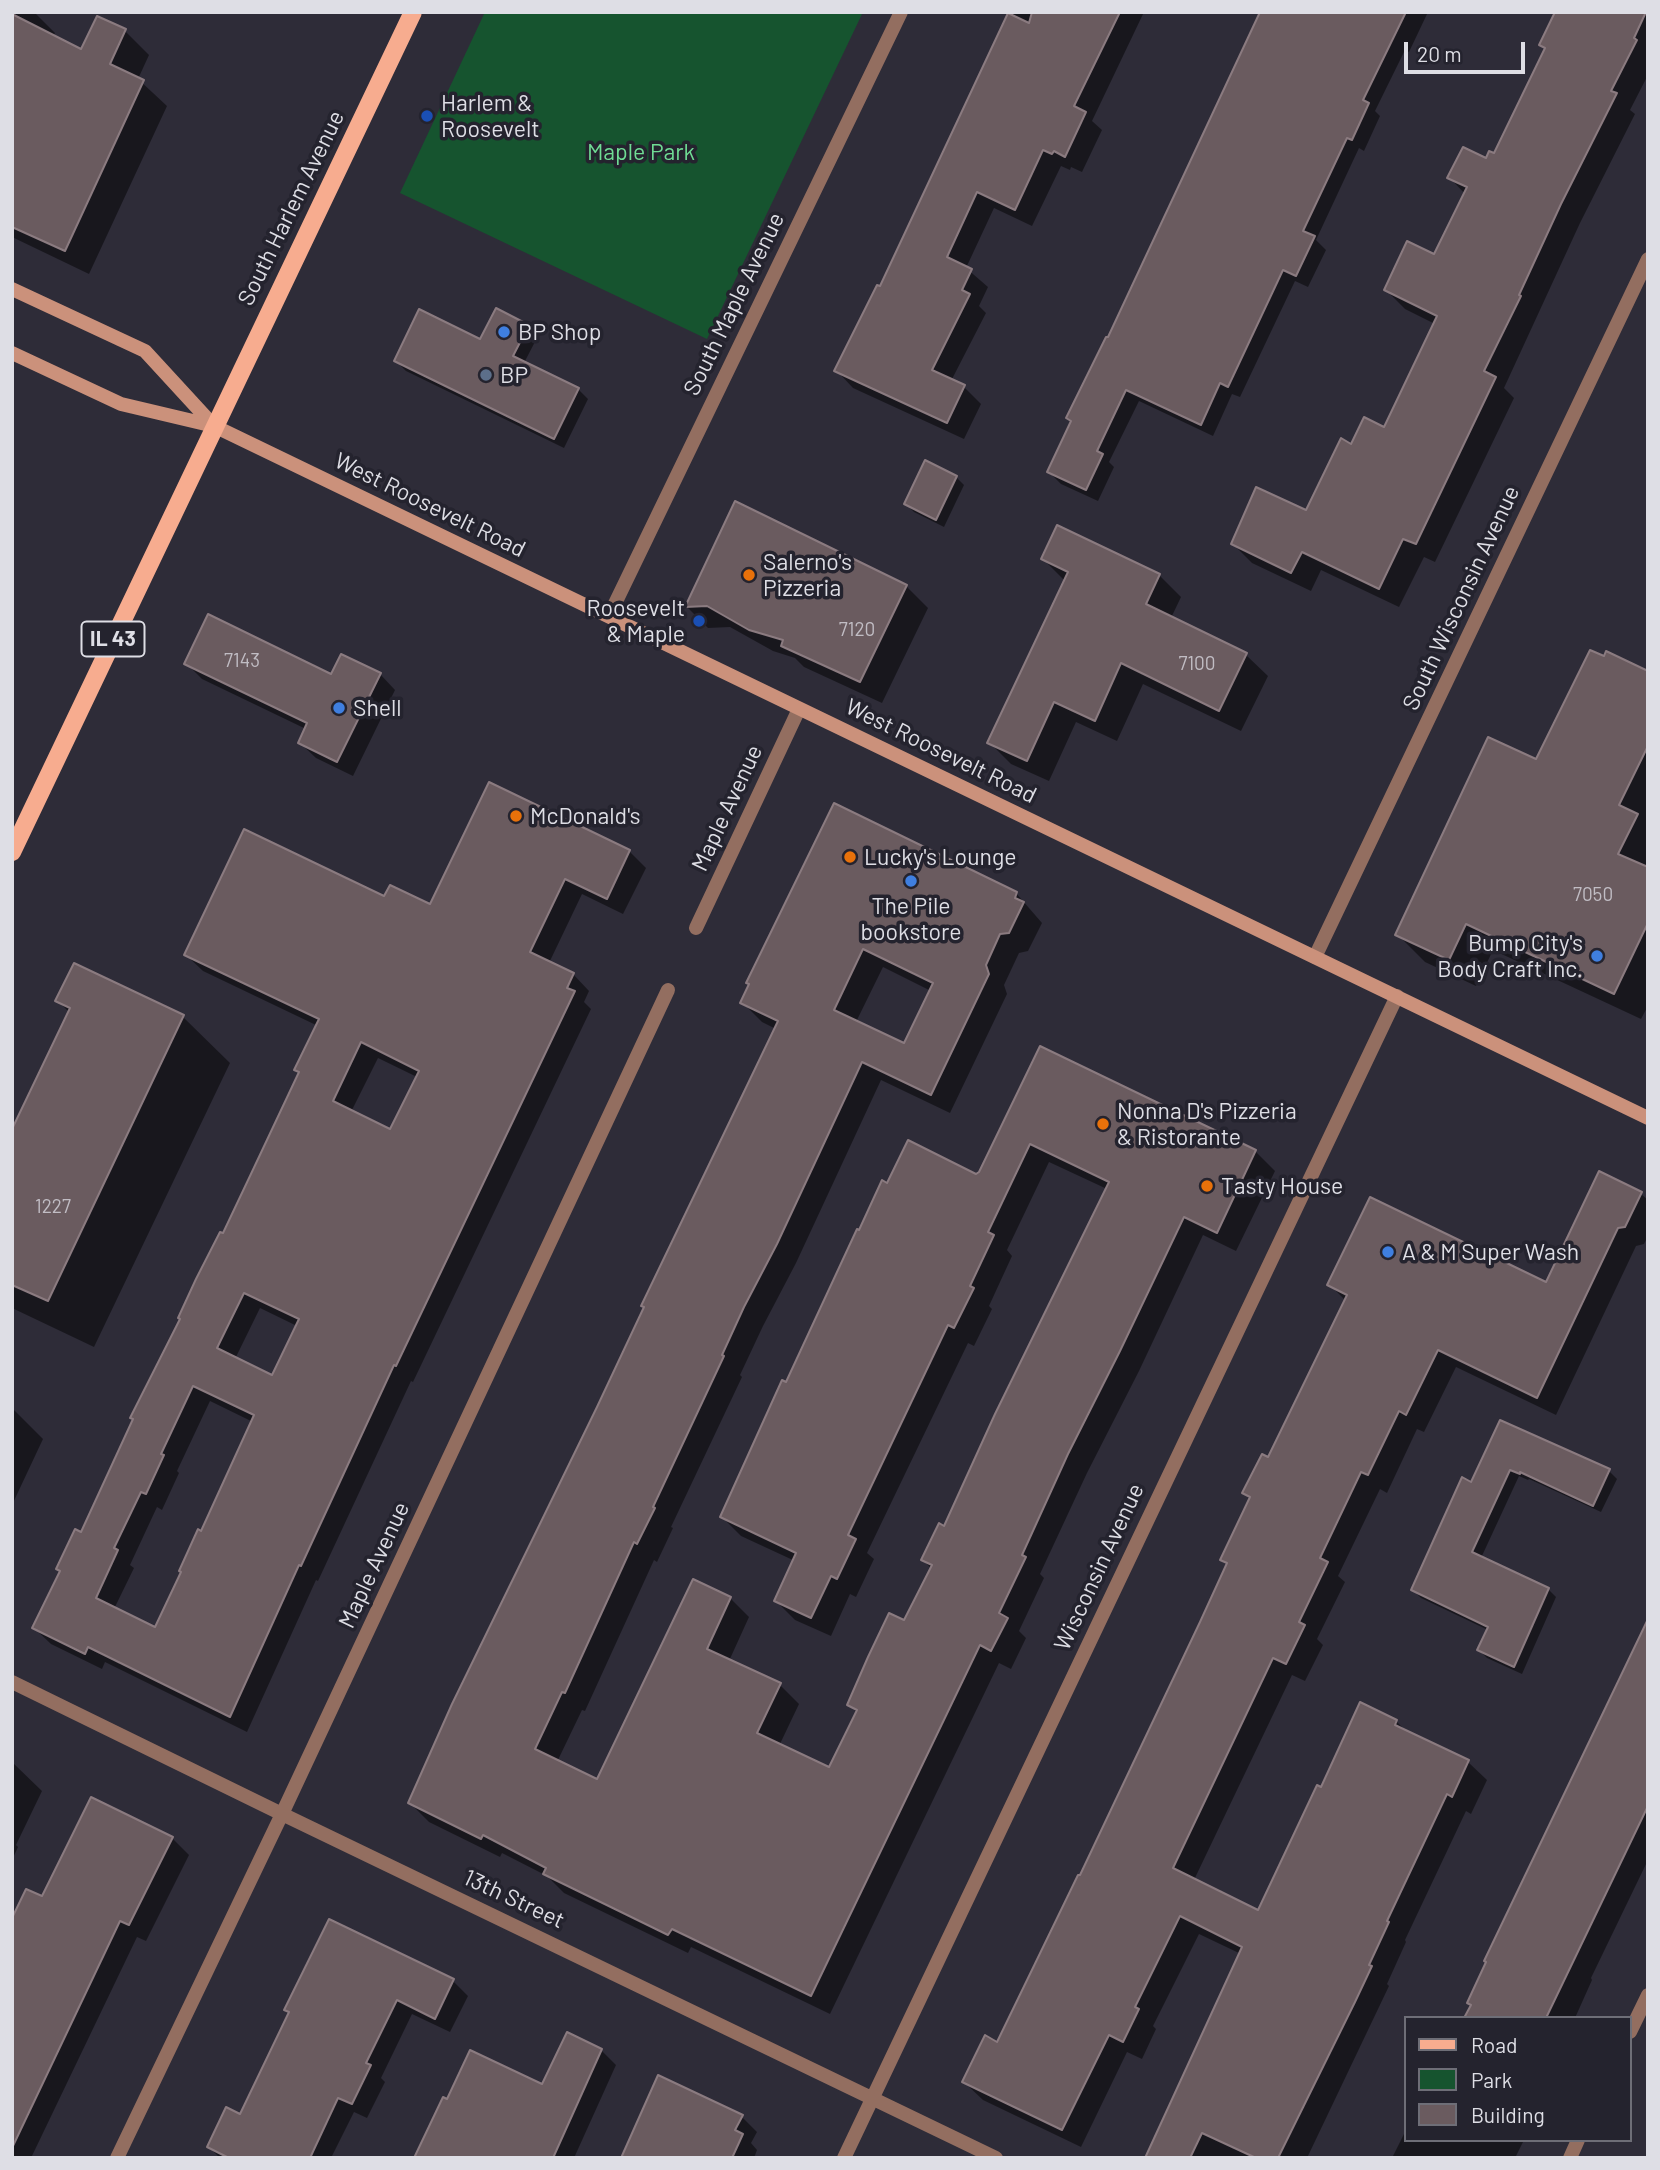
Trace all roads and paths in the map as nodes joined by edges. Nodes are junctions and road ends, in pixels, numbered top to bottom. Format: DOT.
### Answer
graph roads {
  1 [pos="413,12"];
  2 [pos="901,12"];
  3 [pos="1648,260"];
  4 [pos="12,289"];
  5 [pos="12,353"];
  6 [pos="214,426"];
  7 [pos="609,616"];
  8 [pos="799,709"];
  9 [pos="12,852"];
  10 [pos="696,928"];
  11 [pos="1315,957"];
  12 [pos="668,989"];
  13 [pos="1397,996"];
  14 [pos="1648,1118"];
  15 [pos="12,1682"];
  16 [pos="282,1814"];
  17 [pos="1648,1995"];
  18 [pos="1632,2028"];
  19 [pos="872,2099"];
  20 [pos="1577,2142"];
  21 [pos="117,2158"];
  22 [pos="844,2158"];
  23 [pos="996,2158"];
  24 [pos="1570,2158"];
  1 -- 6 [label="main road, South Harlem Avenue / IL 43"];
  2 -- 7 [label="street, South Maple Avenue"];
  3 -- 11 [label="street, South Wisconsin Avenue"];
  4 -- 6 [label="main road"];
  5 -- 6 [label="main road"];
  6 -- 7 [label="main road, West Roosevelt Road"];
  6 -- 9 [label="main road, IL 43"];
  7 -- 8 [label="main road, West Roosevelt Road"];
  8 -- 10 [label="street, Maple Avenue"];
  8 -- 11 [label="main road, West Roosevelt Road"];
  11 -- 13 [label="main road, West Roosevelt Road"];
  12 -- 16 [label="street, Maple Avenue"];
  13 -- 14 [label="main road, West Roosevelt Road"];
  13 -- 19 [label="street, Wisconsin Avenue"];
  15 -- 16 [label="street, 13th Street"];
  16 -- 19 [label="street, 13th Street"];
  16 -- 21 [label="street, Maple Avenue"];
  17 -- 18 [label="street"];
  19 -- 22 [label="street, Wisconsin Avenue"];
  19 -- 23 [label="street, 13th Street"];
  20 -- 24 [label="street"];
}
